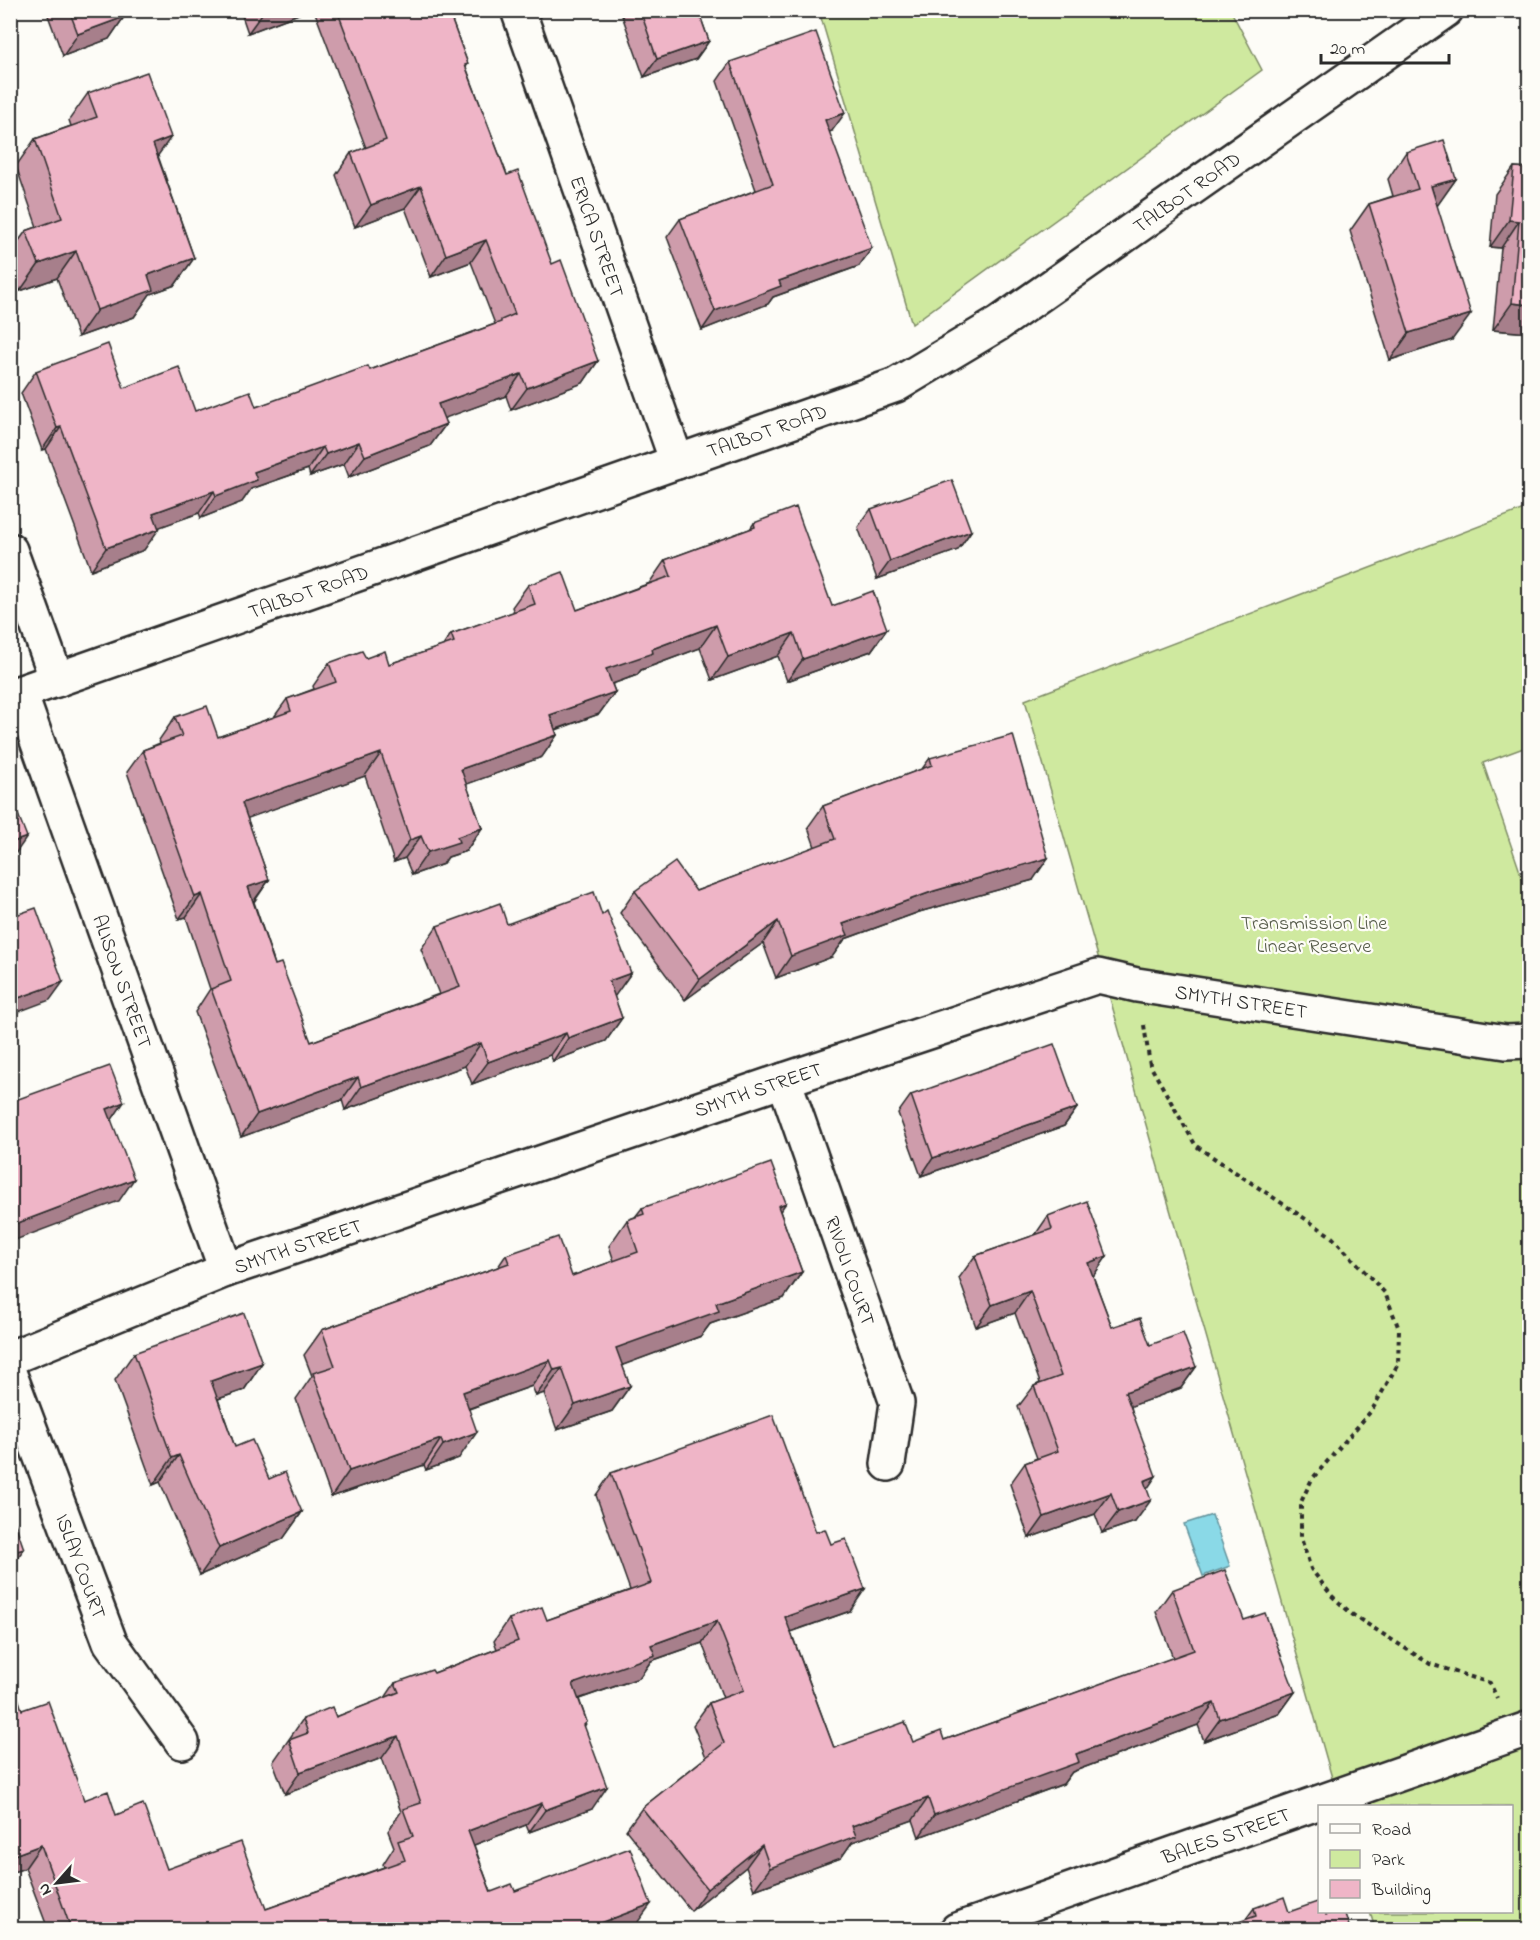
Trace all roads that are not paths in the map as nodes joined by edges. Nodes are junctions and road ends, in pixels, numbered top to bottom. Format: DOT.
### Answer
graph roads {
  1 [pos="518,10"];
  2 [pos="1446,10"];
  3 [pos="677,462"];
  4 [pos="10,550"];
  5 [pos="57,680"];
  6 [pos="15,695"];
  7 [pos="1530,1041"];
  8 [pos="784,1080"];
  9 [pos="226,1270"];
  10 [pos="10,1358"];
  11 [pos="10,1375"];
  12 [pos="888,1464"];
  13 [pos="1521,1731"];
  14 [pos="182,1742"];
  15 [pos="957,1929"];
  1 -- 3 [label="street, ERICA STREET"];
  2 -- 3 [label="street, TALBOT ROAD"];
  3 -- 5 [label="street, TALBOT ROAD"];
  4 -- 5 [label="street"];
  5 -- 6 [label="street, TALBOT ROAD"];
  6 -- 9 [label="street, ALISON STREET"];
  7 -- 8 [label="street, SMYTH STREET"];
  8 -- 9 [label="street, SMYTH STREET"];
  8 -- 12 [label="street, RIVOLI COURT"];
  9 -- 10 [label="street, SMYTH STREET"];
  11 -- 14 [label="street, ISLAY COURT"];
  13 -- 15 [label="street, BALES STREET"];
}
